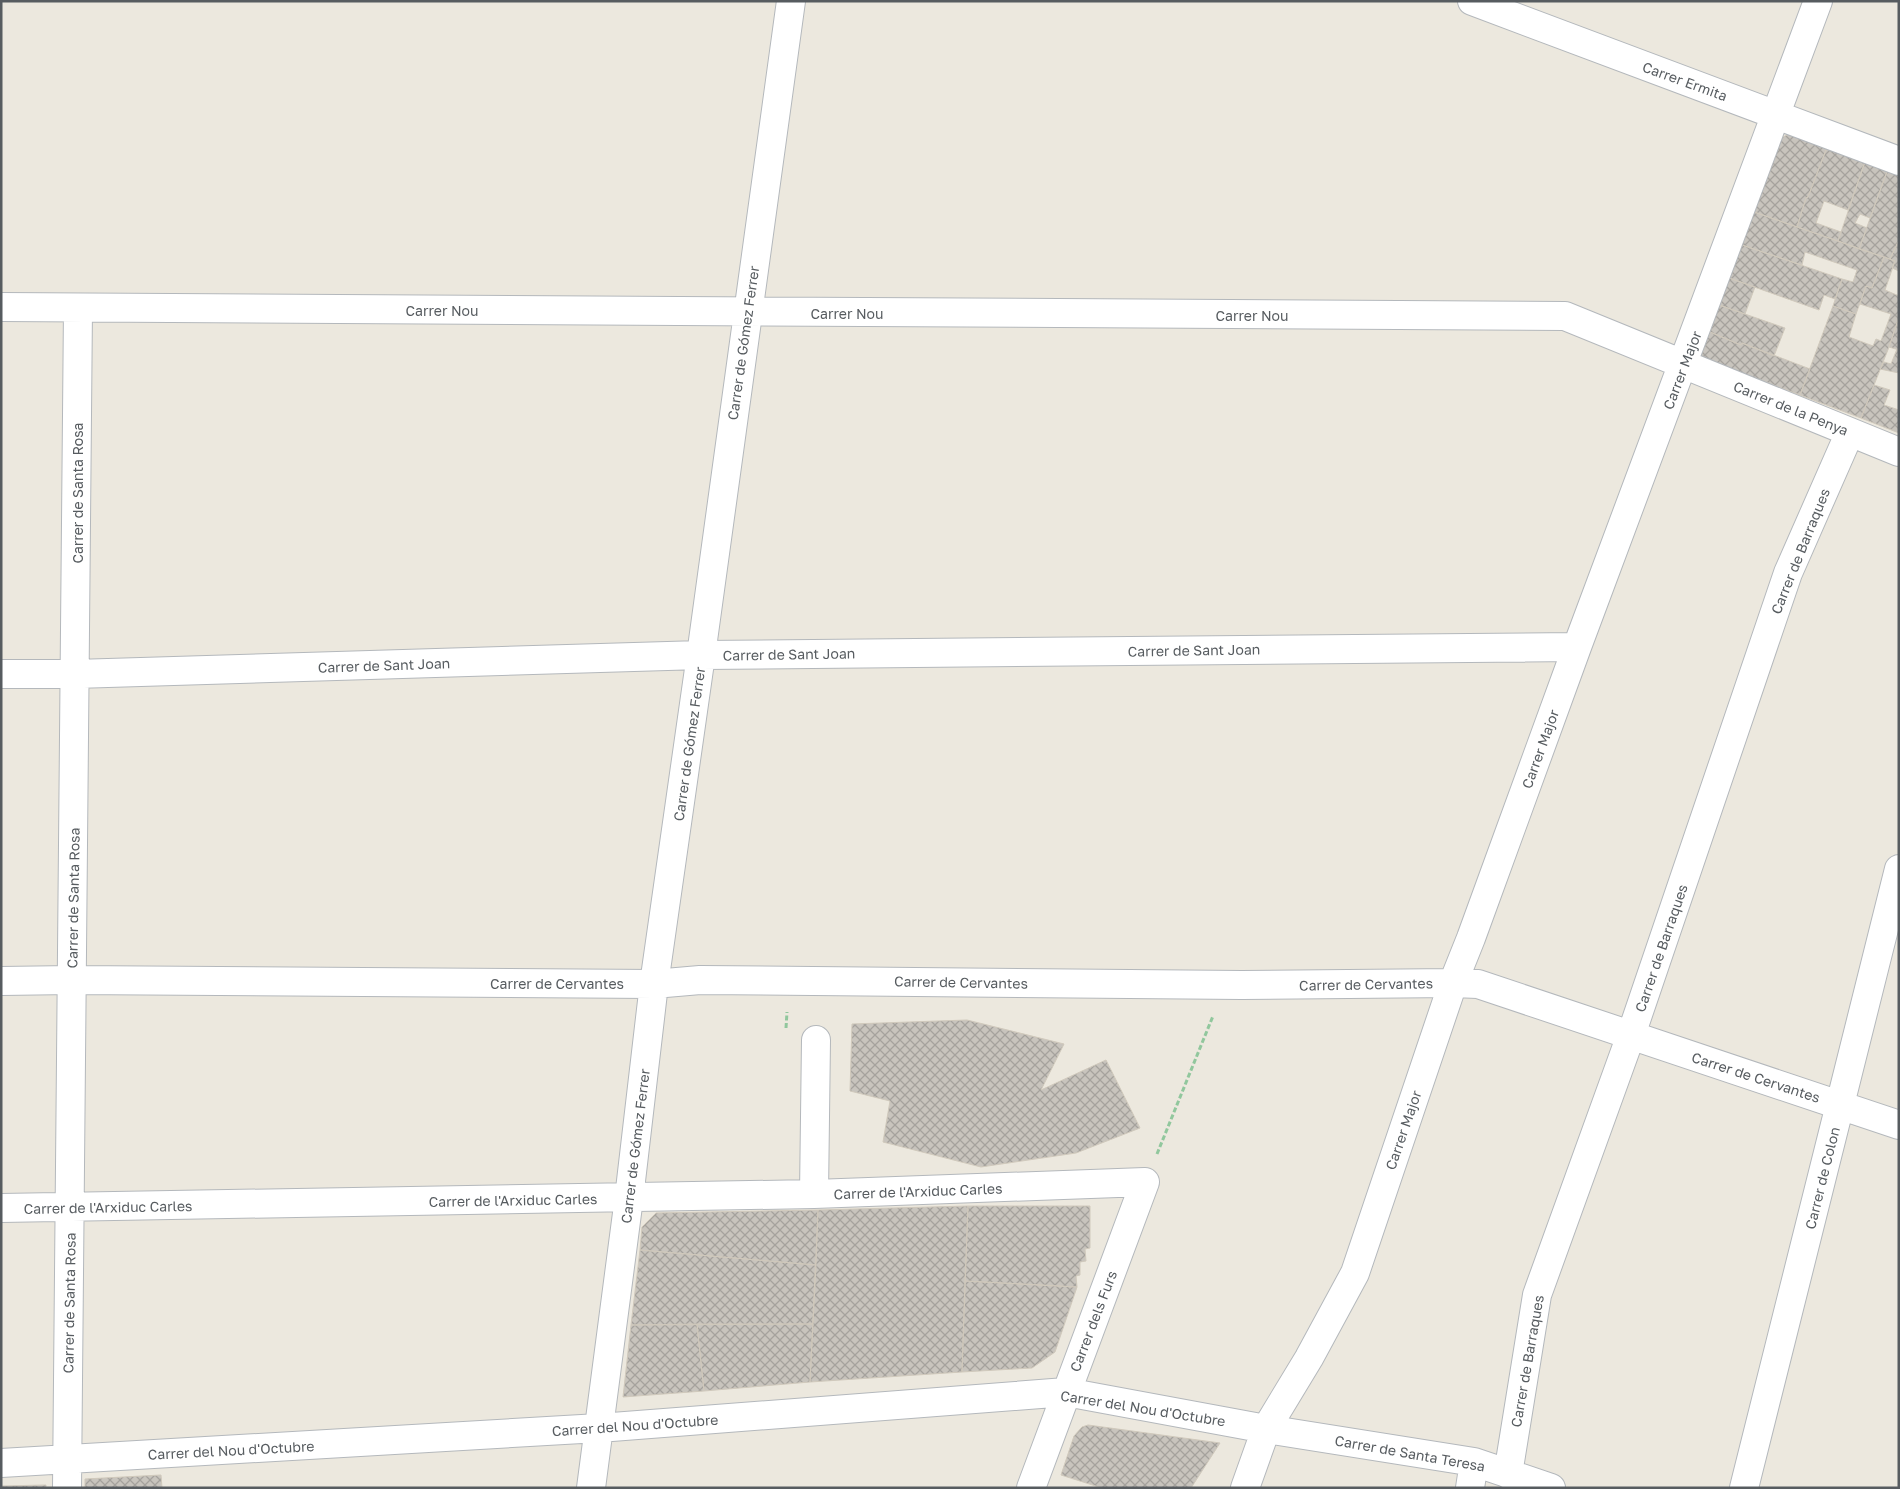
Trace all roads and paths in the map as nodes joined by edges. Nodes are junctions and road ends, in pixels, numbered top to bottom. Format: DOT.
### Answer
graph roads {
  1 [pos="791,1"];
  2 [pos="1472,1"];
  3 [pos="1818,1"];
  4 [pos="1777,115"];
  5 [pos="1899,161"];
  6 [pos="1,307"];
  7 [pos="78,308"];
  8 [pos="747,312"];
  9 [pos="1684,364"];
  10 [pos="1850,432"];
  11 [pos="1899,452"];
  12 [pos="1577,647"];
  13 [pos="701,655"];
  14 [pos="1,674"];
  15 [pos="75,674"];
  16 [pos="1899,868"];
  17 [pos="72,980"];
  18 [pos="1,981"];
  19 [pos="1453,983"];
  20 [pos="654,984"];
  21 [pos="1226,985"];
  22 [pos="1631,1035"];
  23 [pos="816,1040"];
  24 [pos="1840,1105"];
  25 [pos="1899,1125"];
  26 [pos="1145,1182"];
  27 [pos="814,1194"];
  28 [pos="629,1198"];
  29 [pos="1,1208"];
  30 [pos="70,1208"];
  31 [pos="1066,1392"];
  32 [pos="599,1428"];
  33 [pos="1266,1429"];
  34 [pos="68,1460"];
  35 [pos="1,1463"];
  36 [pos="1508,1474"];
  37 [pos="1472,1475"];
  38 [pos="67,1488"];
  39 [pos="591,1488"];
  40 [pos="1031,1488"];
  41 [pos="1246,1488"];
  42 [pos="1551,1488"];
  43 [pos="1744,1488"];
  1 -- 8 [label="street, Carrer de Gómez Ferrer"];
  2 -- 4 [label="street, Carrer Ermita"];
  3 -- 4 [label="street, Carrer Major"];
  4 -- 5 [label="street, Carrer Ermita"];
  4 -- 9 [label="street, Carrer Major"];
  6 -- 7 [label="street, Carrer Nou"];
  7 -- 8 [label="street, Carrer Nou"];
  7 -- 15 [label="street, Carrer de Santa Rosa"];
  8 -- 9 [label="street, Carrer Nou"];
  8 -- 13 [label="street, Carrer de Gómez Ferrer"];
  9 -- 10 [label="street, Carrer de la Penya"];
  9 -- 12 [label="street, Carrer Major"];
  10 -- 11 [label="street, Carrer de la Penya"];
  10 -- 22 [label="street, Carrer de Barraques"];
  12 -- 13 [label="street, Carrer de Sant Joan"];
  12 -- 19 [label="street, Carrer Major"];
  13 -- 15 [label="street, Carrer de Sant Joan"];
  13 -- 20 [label="street, Carrer de Gómez Ferrer"];
  14 -- 15 [label="street, Carrer de Sant Joan"];
  15 -- 17 [label="street, Carrer de Santa Rosa"];
  16 -- 24 [label="street, Carrer de Colon"];
  17 -- 18 [label="street, Carrer de Cervantes"];
  17 -- 20 [label="street, Carrer de Cervantes"];
  17 -- 30 [label="street, Carrer de Santa Rosa"];
  19 -- 21 [label="street, Carrer de Cervantes"];
  19 -- 22 [label="street, Carrer de Cervantes"];
  19 -- 33 [label="street, Carrer Major"];
  20 -- 21 [label="street, Carrer de Cervantes"];
  20 -- 28 [label="street, Carrer de Gómez Ferrer"];
  21 -- 26 [label="path"];
  22 -- 24 [label="street, Carrer de Cervantes"];
  22 -- 36 [label="street, Carrer de Barraques"];
  23 -- 27 [label="street"];
  24 -- 25 [label="street, Carrer de Cervantes"];
  24 -- 43 [label="street, Carrer de Colon"];
  26 -- 27 [label="street, Carrer de l'Arxiduc Carles"];
  26 -- 31 [label="street, Carrer dels Furs"];
  27 -- 28 [label="street, Carrer de l'Arxiduc Carles"];
  28 -- 30 [label="street, Carrer de l'Arxiduc Carles"];
  28 -- 32 [label="street, Carrer de Gómez Ferrer"];
  29 -- 30 [label="street, Carrer de l'Arxiduc Carles"];
  30 -- 34 [label="street, Carrer de Santa Rosa"];
  31 -- 32 [label="street, Carrer del Nou d'Octubre"];
  31 -- 33 [label="street, Carrer del Nou d'Octubre"];
  31 -- 40 [label="street, Carrer dels Furs"];
  32 -- 34 [label="street, Carrer del Nou d'Octubre"];
  32 -- 39 [label="street, Carrer de Gómez Ferrer"];
  33 -- 37 [label="street, Carrer de Santa Teresa"];
  33 -- 41 [label="street, Carrer Major"];
  34 -- 35 [label="street, Carrer del Nou d'Octubre"];
  34 -- 38 [label="street, Carrer de Santa Rosa"];
  36 -- 37 [label="street, Carrer de Santa Teresa"];
  36 -- 42 [label="street, Carrer de Santa Teresa"];
}
